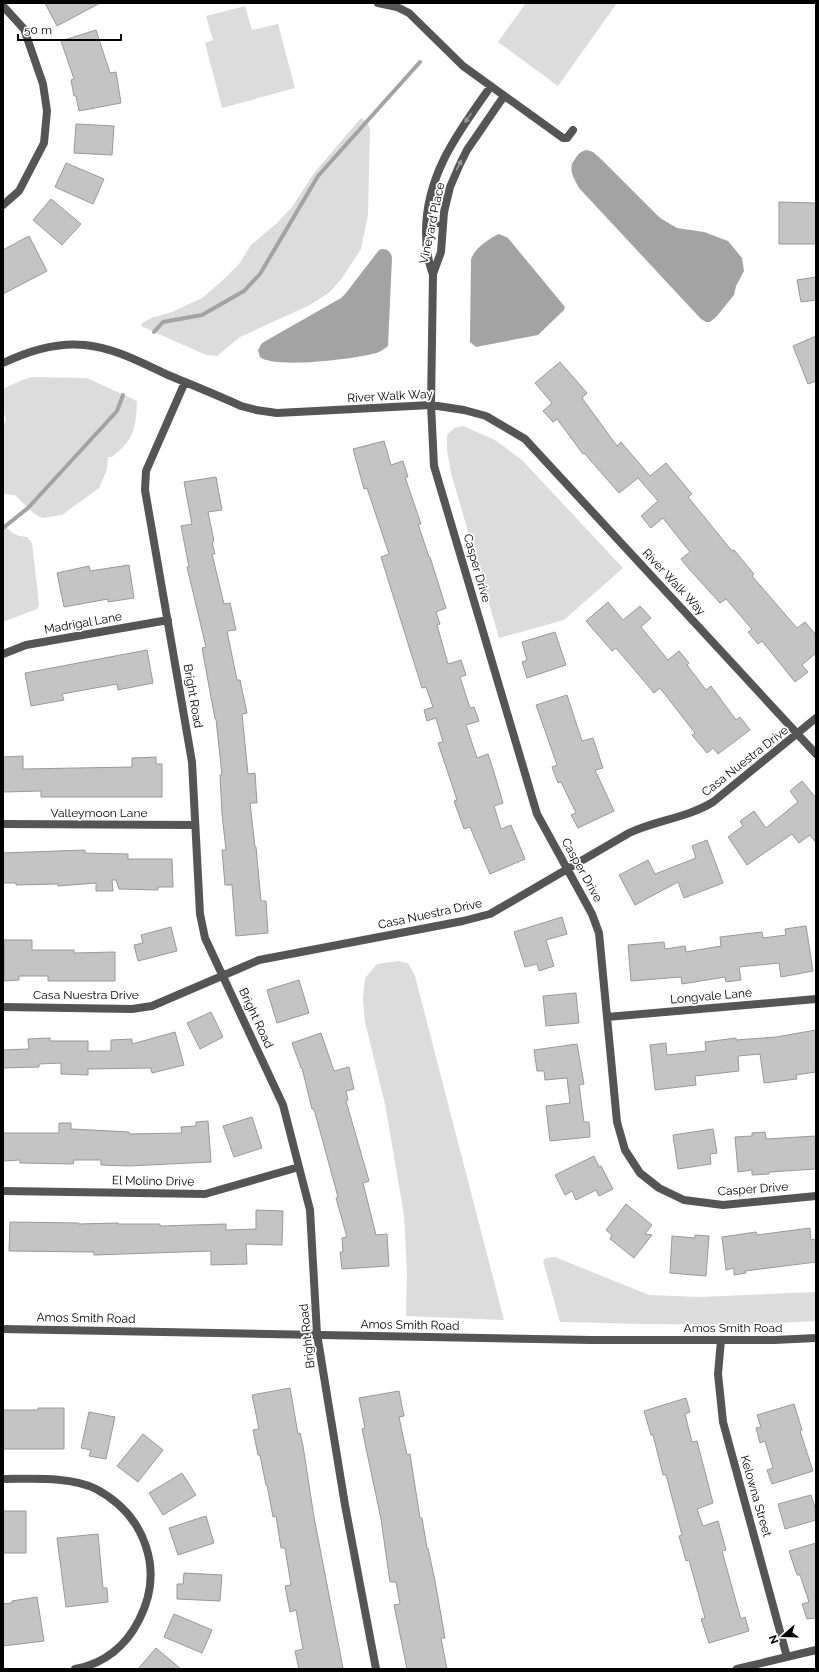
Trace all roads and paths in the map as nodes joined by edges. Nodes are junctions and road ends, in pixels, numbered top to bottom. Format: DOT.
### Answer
graph roads {
  1 [pos="378,3"];
  2 [pos="3,6"];
  3 [pos="491,86"];
  4 [pos="504,96"];
  5 [pos="574,130"];
  6 [pos="3,205"];
  7 [pos="426,222"];
  8 [pos="442,225"];
  9 [pos="433,274"];
  10 [pos="3,363"];
  11 [pos="185,382"];
  12 [pos="431,405"];
  13 [pos="168,620"];
  14 [pos="3,654"];
  15 [pos="816,718"];
  16 [pos="798,734"];
  17 [pos="816,754"];
  18 [pos="3,824"];
  19 [pos="195,825"];
  20 [pos="567,868"];
  21 [pos="223,976"];
  22 [pos="816,999"];
  23 [pos="3,1007"];
  24 [pos="607,1017"];
  25 [pos="299,1167"];
  26 [pos="3,1191"];
  27 [pos="816,1196"];
  28 [pos="3,1329"];
  29 [pos="317,1334"];
  30 [pos="816,1338"];
  31 [pos="721,1340"];
  32 [pos="3,1480"];
  33 [pos="816,1650"];
  34 [pos="787,1656"];
  35 [pos="74,1669"];
  36 [pos="376,1669"];
  37 [pos="737,1669"];
  1 -- 3 [label="street"];
  2 -- 6 [label="street"];
  3 -- 4 [label="street"];
  3 -- 7 [label="street, Vineyard Place, one-way"];
  4 -- 5 [label="street"];
  8 -- 4 [label="street, Vineyard Place, one-way"];
  7 -- 8 [label="lane"];
  7 -- 9 [label="street, Vineyard Place"];
  8 -- 9 [label="street, Vineyard Place"];
  9 -- 12 [label="street, Vineyard Place"];
  10 -- 11 [label="street, River Walk Way"];
  11 -- 12 [label="street, River Walk Way"];
  11 -- 13 [label="street, Bright Road"];
  12 -- 16 [label="street, River Walk Way"];
  12 -- 20 [label="street, Casper Drive"];
  13 -- 14 [label="street, Madrigal Lane"];
  13 -- 19 [label="street, Bright Road"];
  15 -- 16 [label="street, Casa Nuestra Drive"];
  16 -- 17 [label="street, River Walk Way"];
  16 -- 20 [label="street, Casa Nuestra Drive"];
  18 -- 19 [label="street, Valleymoon Lane"];
  19 -- 21 [label="street, Bright Road"];
  20 -- 21 [label="street, Casa Nuestra Drive"];
  20 -- 24 [label="street, Casper Drive"];
  21 -- 23 [label="street, Casa Nuestra Drive"];
  21 -- 25 [label="street, Bright Road"];
  22 -- 24 [label="street, Longvale Lane"];
  24 -- 27 [label="street, Casper Drive"];
  25 -- 26 [label="street, El Molino Drive"];
  25 -- 29 [label="street, Bright Road"];
  28 -- 29 [label="street, Amos Smith Road"];
  29 -- 31 [label="street, Amos Smith Road"];
  29 -- 36 [label="street, Bright Road"];
  30 -- 31 [label="street, Amos Smith Road"];
  31 -- 34 [label="street, Kelowna Street"];
  32 -- 35 [label="street"];
  33 -- 34 [label="street"];
  34 -- 37 [label="street"];
}
